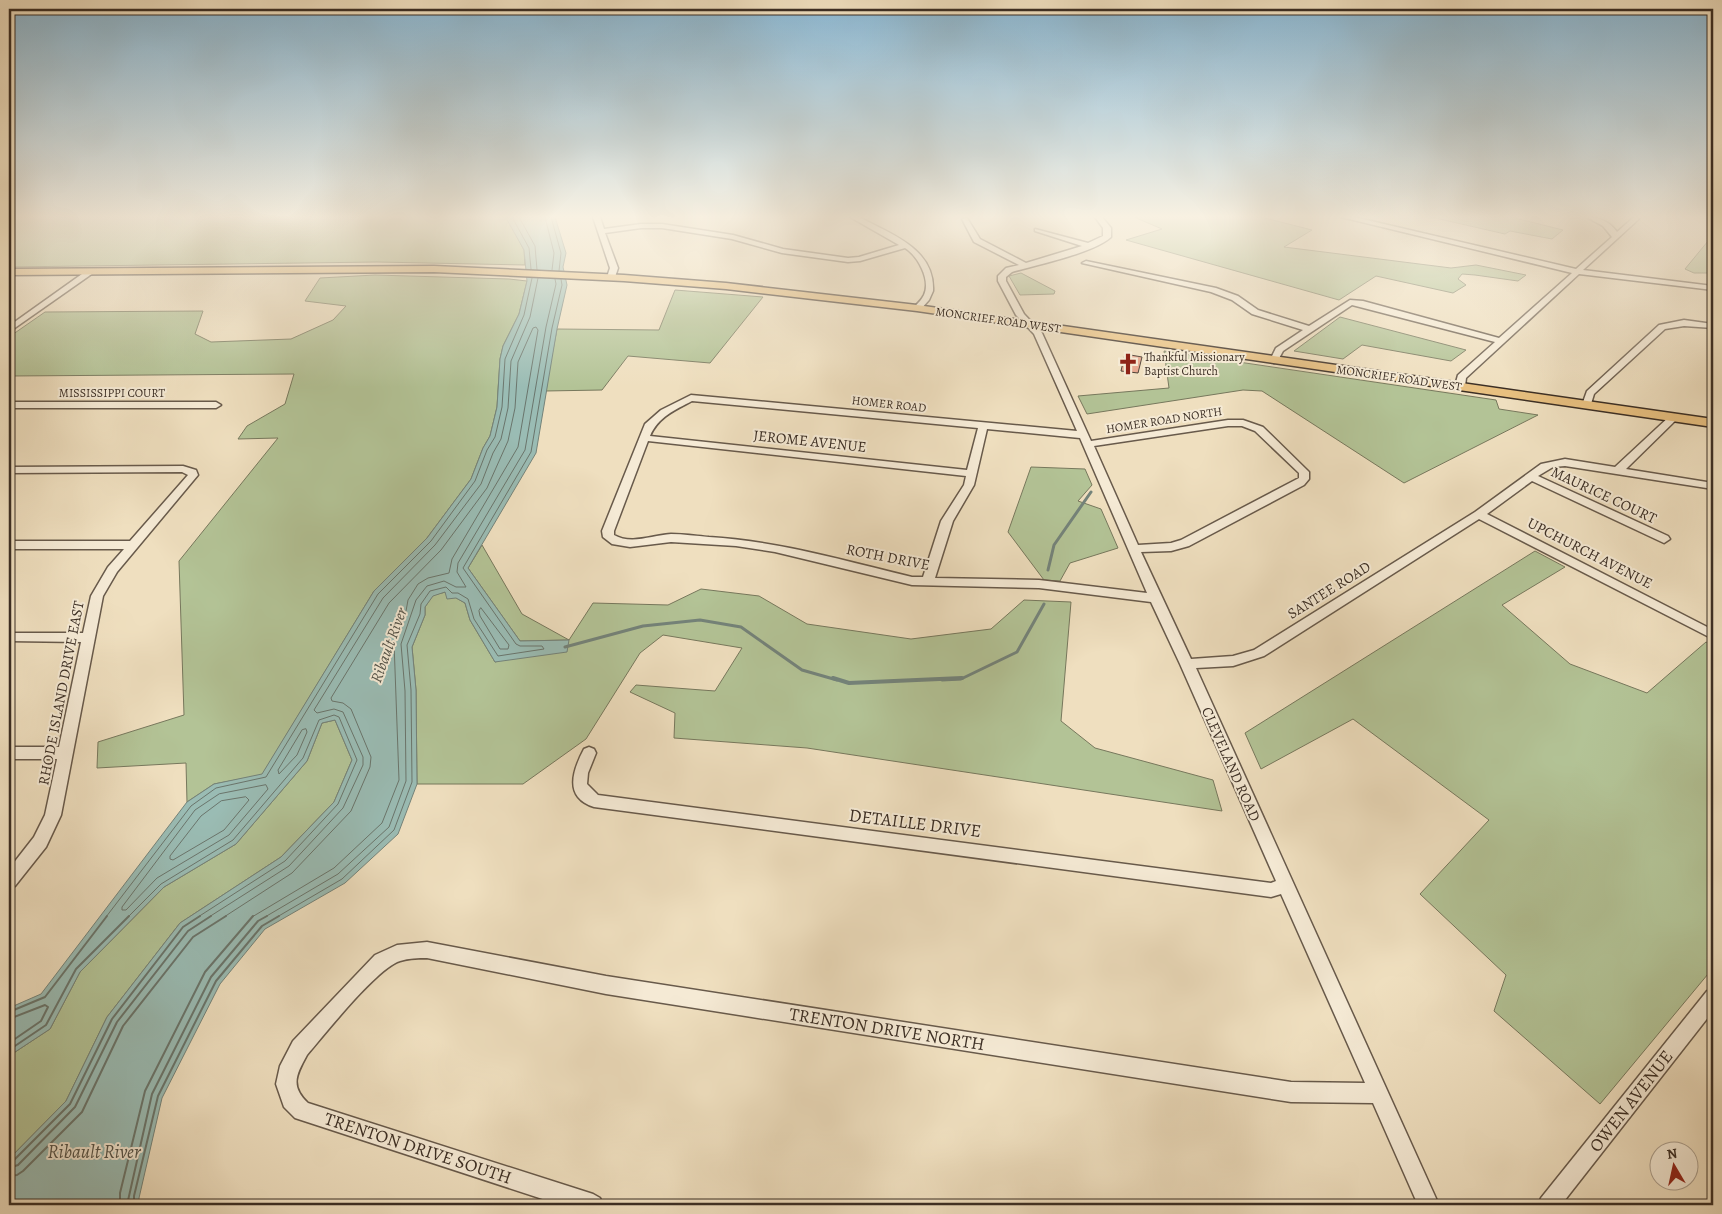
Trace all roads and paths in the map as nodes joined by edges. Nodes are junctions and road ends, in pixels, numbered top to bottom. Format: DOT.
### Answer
graph roads {
  1 [pos="88,274"];
  2 [pos="530,274"];
  3 [pos="612,274"];
  4 [pos="925,274"];
  5 [pos="1005,274"];
  6 [pos="1136,274"];
  7 [pos="1576,274"];
  8 [pos="1592,274"];
  9 [pos="611,277"];
  10 [pos="1713,288"];
  11 [pos="917,308"];
  12 [pos="1030,325"];
  13 [pos="1713,326"];
  14 [pos="1310,329"];
  15 [pos="9,330"];
  16 [pos="1501,341"];
  17 [pos="1274,360"];
  18 [pos="1460,386"];
  19 [pos="9,405"];
  20 [pos="216,405"];
  21 [pos="1587,405"];
  22 [pos="1674,417"];
  23 [pos="1713,423"];
  24 [pos="983,426"];
  25 [pos="644,438"];
  26 [pos="1087,440"];
  27 [pos="9,470"];
  28 [pos="1617,471"];
  29 [pos="972,474"];
  30 [pos="1531,477"];
  31 [pos="1713,486"];
  32 [pos="1480,514"];
  33 [pos="1664,539"];
  34 [pos="9,545"];
  35 [pos="134,545"];
  36 [pos="1135,549"];
  37 [pos="928,582"];
  38 [pos="1156,598"];
  39 [pos="1713,635"];
  40 [pos="9,638"];
  41 [pos="87,638"];
  42 [pos="1187,664"];
  43 [pos="9,753"];
  44 [pos="65,753"];
  45 [pos="589,753"];
  46 [pos="9,881"];
  47 [pos="1286,885"];
  48 [pos="397,953"];
  49 [pos="1713,997"];
  50 [pos="1378,1093"];
  51 [pos="592,1205"];
  52 [pos="1429,1205"];
  53 [pos="1548,1205"];
  1 -- 15 [label="street"];
  2 -- 9 [label="main road, MONCRIEF ROAD WEST"];
  3 -- 9 [label="street"];
  4 -- 11 [label="street"];
  5 -- 12 [label="street, CLEVELAND ROAD"];
  6 -- 14 [label="street"];
  7 -- 16 [label="street"];
  8 -- 10 [label="street"];
  9 -- 11 [label="main road, MONCRIEF ROAD WEST"];
  11 -- 12 [label="main road, MONCRIEF ROAD WEST"];
  12 -- 17 [label="main road, MONCRIEF ROAD WEST"];
  12 -- 26 [label="street, CLEVELAND ROAD"];
  13 -- 21 [label="street"];
  14 -- 16 [label="street"];
  14 -- 17 [label="street"];
  16 -- 18 [label="street"];
  17 -- 18 [label="main road, MONCRIEF ROAD WEST"];
  18 -- 21 [label="main road, MONCRIEF ROAD WEST"];
  19 -- 20 [label="street, MISSISSIPPI COURT"];
  21 -- 22 [label="main road, MONCRIEF ROAD WEST"];
  22 -- 23 [label="main road, MONCRIEF ROAD WEST"];
  22 -- 28 [label="street"];
  24 -- 25 [label="street, HOMER ROAD"];
  24 -- 26 [label="street, HOMER ROAD"];
  24 -- 29 [label="street"];
  25 -- 29 [label="street, JEROME AVENUE"];
  25 -- 37 [label="street, ROTH DRIVE"];
  26 -- 36 [label="street, CLEVELAND ROAD"];
  26 -- 36 [label="street, HOMER ROAD NORTH"];
  27 -- 35 [label="street, RHODE ISLAND DRIVE EAST"];
  28 -- 30 [label="street"];
  28 -- 31 [label="street"];
  29 -- 37 [label="street"];
  30 -- 32 [label="street"];
  30 -- 33 [label="street, MAURICE COURT"];
  32 -- 39 [label="street, UPCHURCH AVENUE"];
  32 -- 42 [label="street, SANTEE ROAD"];
  34 -- 35 [label="street"];
  35 -- 41 [label="street, RHODE ISLAND DRIVE EAST"];
  36 -- 38 [label="street, CLEVELAND ROAD"];
  37 -- 38 [label="street, ROTH DRIVE"];
  38 -- 42 [label="street, CLEVELAND ROAD"];
  40 -- 41 [label="street"];
  41 -- 44 [label="street, RHODE ISLAND DRIVE EAST"];
  42 -- 47 [label="street, CLEVELAND ROAD"];
  43 -- 44 [label="street"];
  44 -- 46 [label="street, RHODE ISLAND DRIVE EAST"];
  45 -- 47 [label="street, DETAILLE DRIVE"];
  47 -- 50 [label="street, CLEVELAND ROAD"];
  48 -- 50 [label="street, TRENTON DRIVE NORTH"];
  48 -- 51 [label="street, TRENTON DRIVE SOUTH"];
  49 -- 53 [label="street, OWEN AVENUE"];
  50 -- 52 [label="street, CLEVELAND ROAD"];
}
